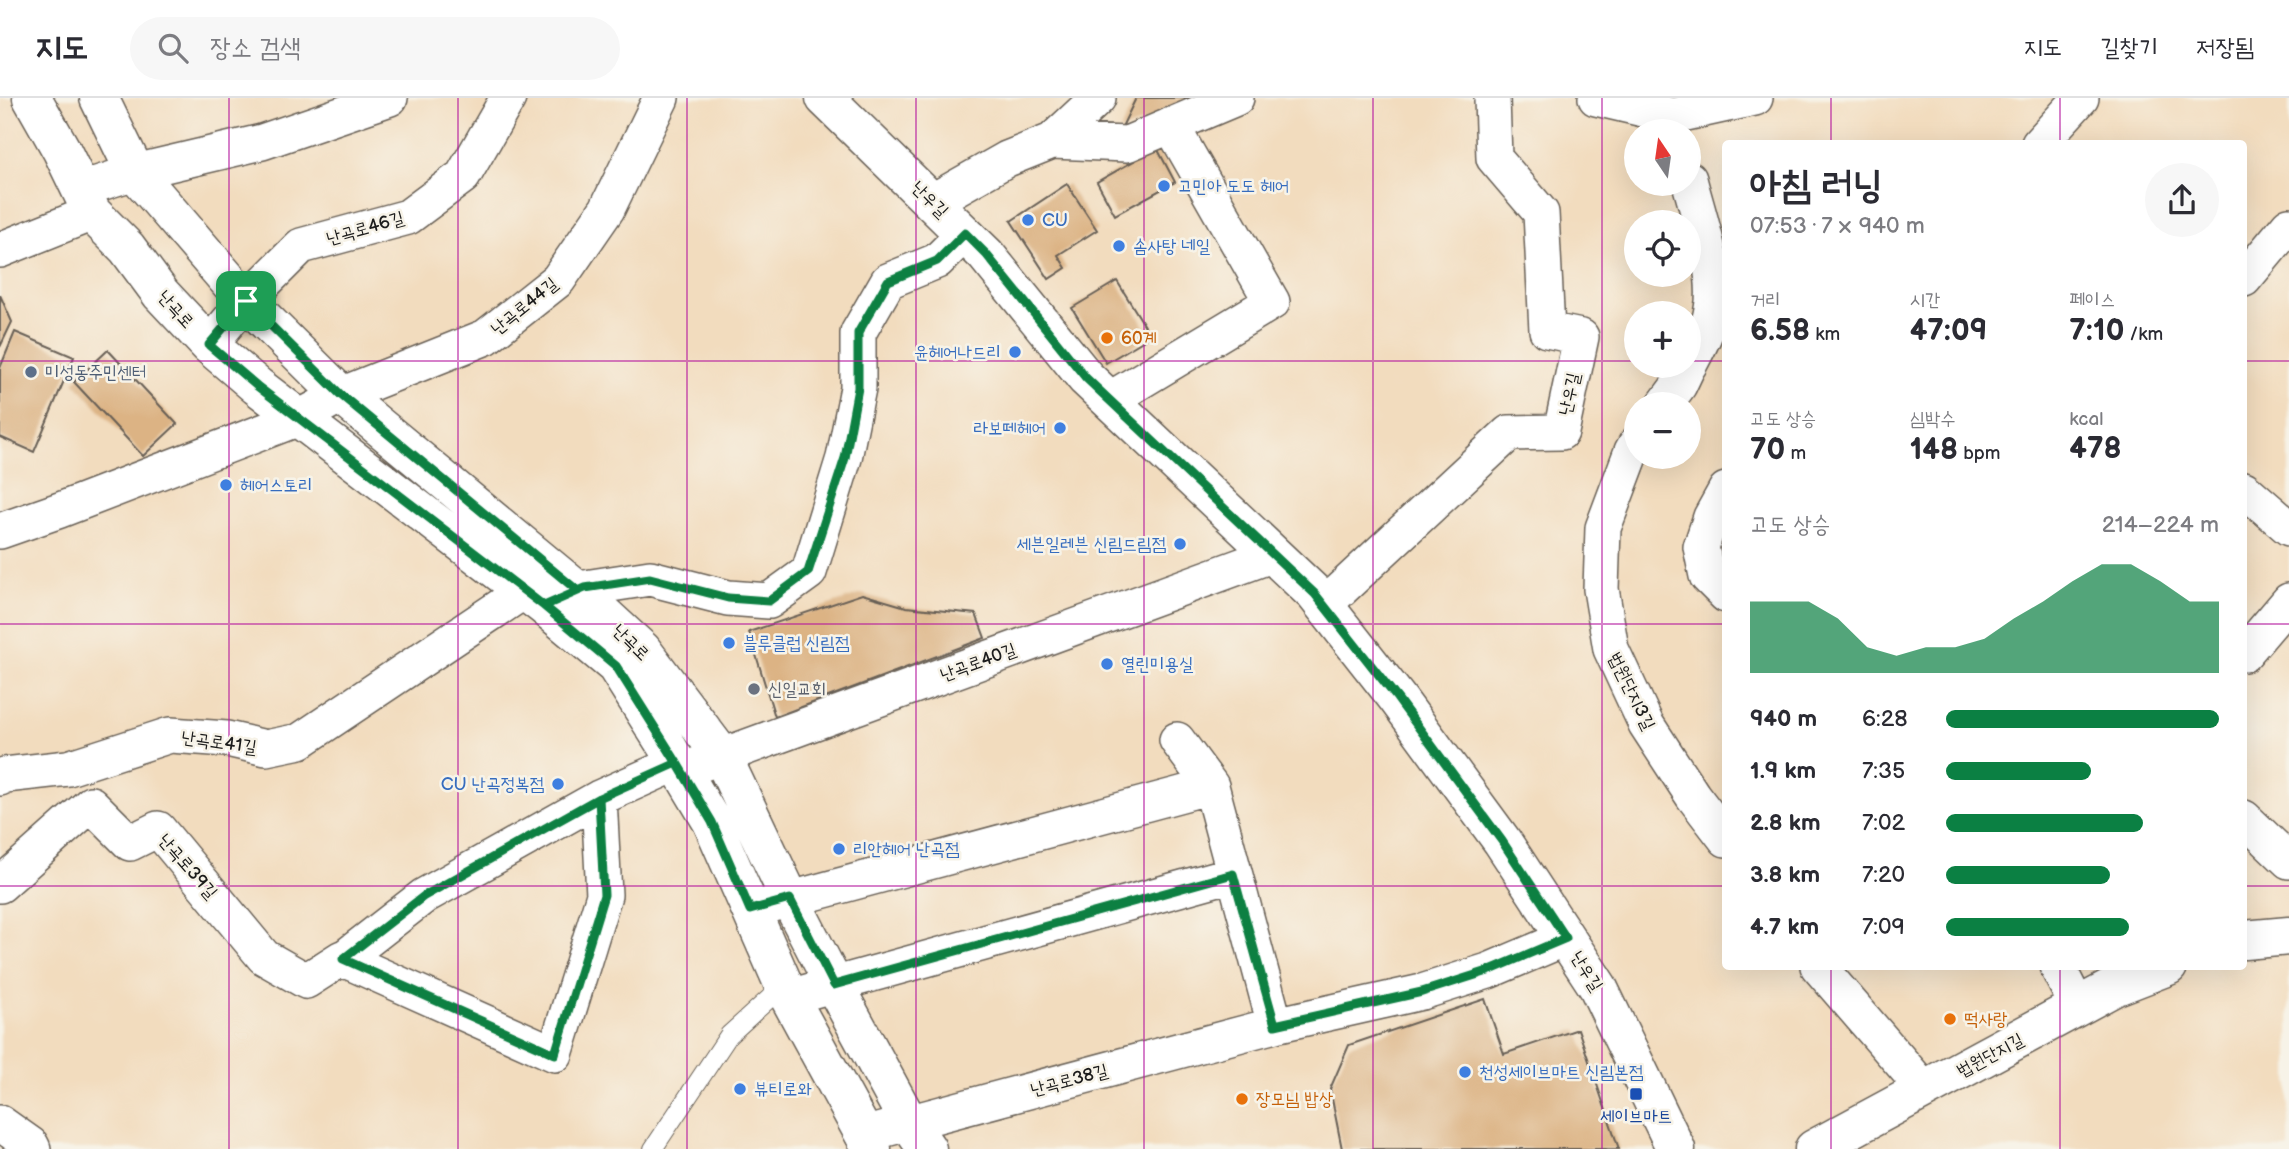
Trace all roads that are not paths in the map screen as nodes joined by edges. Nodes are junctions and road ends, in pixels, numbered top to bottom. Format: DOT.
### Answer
graph roads {
  1 [pos="32,98"];
  2 [pos="99,98"];
  3 [pos="390,98"];
  4 [pos="508,98"];
  5 [pos="661,98"];
  6 [pos="825,98"];
  7 [pos="1098,98"];
  8 [pos="1236,98"];
  9 [pos="1492,98"];
  10 [pos="1596,98"];
  11 [pos="1755,98"];
  12 [pos="2081,98"];
  13 [pos="1666,115"];
  14 [pos="1171,125"];
  15 [pos="2043,140"];
  16 [pos="1052,141"];
  17 [pos="135,172"];
  18 [pos="1693,196"];
  19 [pos="87,201"];
  20 [pos="933,201"];
  21 [pos="2289,225"];
  22 [pos="965,233"];
  23 [pos="0,250"];
  24 [pos="2247,275"];
  25 [pos="246,301"];
  26 [pos="1701,342"];
  27 [pos="209,345"];
  28 [pos="341,395"];
  29 [pos="1110,400"];
  30 [pos="299,418"];
  31 [pos="1625,469"];
  32 [pos="2247,492"];
  33 [pos="1722,497"];
  34 [pos="0,502"];
  35 [pos="60,510"];
  36 [pos="2289,528"];
  37 [pos="0,531"];
  38 [pos="1274,554"];
  39 [pos="578,591"];
  40 [pos="1722,591"];
  41 [pos="534,598"];
  42 [pos="2289,601"];
  43 [pos="1324,605"];
  44 [pos="2247,650"];
  45 [pos="1177,740"];
  46 [pos="722,756"];
  47 [pos="679,767"];
  48 [pos="2,772"];
  49 [pos="1210,786"];
  50 [pos="599,798"];
  51 [pos="2247,821"];
  52 [pos="1722,834"];
  53 [pos="2288,858"];
  54 [pos="1233,874"];
  55 [pos="0,885"];
  56 [pos="790,899"];
  57 [pos="750,910"];
  58 [pos="2289,936"];
  59 [pos="1566,938"];
  60 [pos="2247,940"];
  61 [pos="343,959"];
  62 [pos="1821,970"];
  63 [pos="2059,970"];
  64 [pos="2158,970"];
  65 [pos="834,985"];
  66 [pos="786,991"];
  67 [pos="2078,1007"];
  68 [pos="1275,1025"];
  69 [pos="1925,1090"];
  70 [pos="0,1124"];
  71 [pos="918,1136"];
  72 [pos="868,1142"];
  73 [pos="1831,1145"];
  74 [pos="33,1149"];
  75 [pos="653,1149"];
  76 [pos="1676,1149"];
  1 -- 19 [label="main road, 난곡로"];
  2 -- 17 [label="main road, 난곡로"];
  3 -- 17 [label="street"];
  4 -- 25 [label="street, 난곡로46길"];
  5 -- 28 [label="street, 난곡로44길"];
  6 -- 20 [label="main road, 난우길"];
  7 -- 16 [label="street"];
  8 -- 14 [label="street"];
  9 -- 43 [label="street, 난우길"];
  10 -- 13 [label="street"];
  11 -- 13 [label="street"];
  12 -- 15 [label="street"];
  14 -- 16 [label="street"];
  14 -- 29 [label="street"];
  16 -- 20 [label="street"];
  17 -- 19 [label="street"];
  17 -- 25 [label="main road, 난곡로"];
  18 -- 26 [label="street"];
  19 -- 23 [label="street"];
  19 -- 27 [label="main road, 난곡로"];
  20 -- 22 [label="main road, 난우길"];
  21 -- 24 [label="street"];
  22 -- 29 [label="main road, 난우길"];
  22 -- 39 [label="street, 난곡로41길"];
  25 -- 27 [label="street, 난곡로46길"];
  25 -- 28 [label="main road, 난곡로"];
  27 -- 30 [label="main road, 난곡로"];
  28 -- 30 [label="street, 난곡로44길"];
  28 -- 39 [label="main road, 난곡로"];
  29 -- 38 [label="main road, 난우길"];
  30 -- 35 [label="street, 난곡로44길"];
  30 -- 41 [label="main road, 난곡로"];
  31 -- 52 [label="street, 법원단지3길"];
  32 -- 36 [label="street"];
  33 -- 40 [label="street"];
  34 -- 35 [label="street"];
  35 -- 37 [label="street, 난곡로44길"];
  38 -- 43 [label="main road, 난우길"];
  38 -- 46 [label="street, 난곡로40길"];
  39 -- 41 [label="street, 난곡로41길"];
  39 -- 46 [label="main road, 난곡로"];
  41 -- 47 [label="main road, 난곡로"];
  41 -- 48 [label="street, 난곡로41길"];
  42 -- 44 [label="street"];
  43 -- 59 [label="main road, 난우길"];
  45 -- 49 [label="street"];
  46 -- 47 [label="street, 난곡로40길"];
  46 -- 56 [label="main road, 난곡로"];
  47 -- 50 [label="street, 난곡로39길"];
  47 -- 57 [label="main road, 난곡로"];
  49 -- 54 [label="street"];
  49 -- 56 [label="street"];
  50 -- 61 [label="street, 난곡로39길"];
  50 -- 61 [label="street"];
  51 -- 53 [label="street"];
  54 -- 65 [label="street"];
  54 -- 68 [label="street"];
  55 -- 61 [label="street, 난곡로39길"];
  56 -- 57 [label="street"];
  56 -- 65 [label="main road, 난곡로"];
  57 -- 66 [label="main road, 난곡로"];
  58 -- 60 [label="main road"];
  59 -- 68 [label="street, 난곡로38길"];
  59 -- 76 [label="main road, 난우길"];
  62 -- 69 [label="street"];
  63 -- 67 [label="street"];
  64 -- 67 [label="main road, 법원단지길"];
  65 -- 66 [label="street"];
  65 -- 71 [label="main road, 난곡로"];
  66 -- 72 [label="main road, 난곡로"];
  66 -- 75 [label="lane"];
  67 -- 69 [label="main road, 법원단지길"];
  68 -- 71 [label="street, 난곡로38길"];
  69 -- 73 [label="main road, 법원단지길"];
  70 -- 74 [label="street"];
  71 -- 72 [label="street, 난곡로38길"];
}
